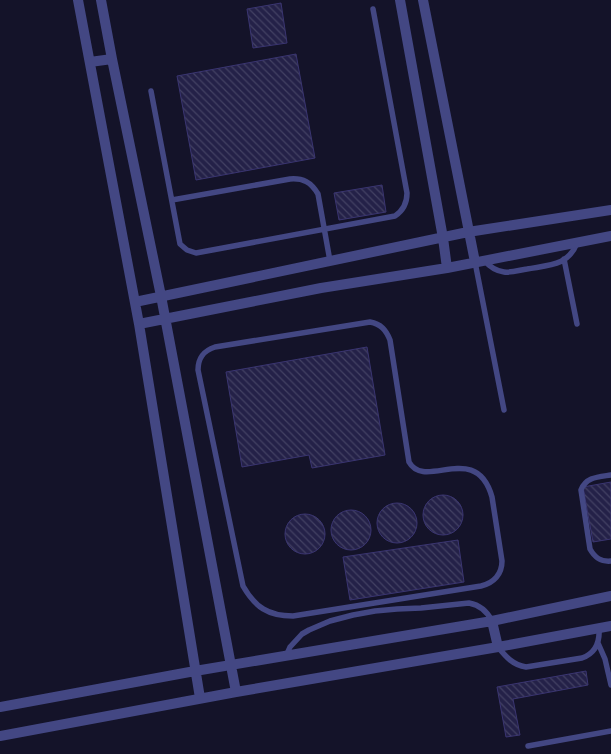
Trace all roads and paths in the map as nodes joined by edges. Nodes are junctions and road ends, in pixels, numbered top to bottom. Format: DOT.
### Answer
graph roads {
  1 [pos="78,0"];
  2 [pos="102,0"];
  3 [pos="400,0"];
  4 [pos="423,0"];
  5 [pos="373,9"];
  6 [pos="112,59"];
  7 [pos="90,62"];
  8 [pos="151,91"];
  9 [pos="172,200"];
  10 [pos="611,210"];
  11 [pos="324,229"];
  12 [pos="468,232"];
  13 [pos="611,236"];
  14 [pos="443,238"];
  15 [pos="576,243"];
  16 [pos="564,259"];
  17 [pos="330,261"];
  18 [pos="479,261"];
  19 [pos="447,268"];
  20 [pos="161,296"];
  21 [pos="134,302"];
  22 [pos="165,318"];
  23 [pos="139,324"];
  24 [pos="576,324"];
  25 [pos="504,410"];
  26 [pos="611,475"];
  27 [pos="611,562"];
  28 [pos="611,596"];
  29 [pos="413,597"];
  30 [pos="415,608"];
  31 [pos="323,611"];
  32 [pos="492,621"];
  33 [pos="325,623"];
  34 [pos="611,626"];
  35 [pos="599,628"];
  36 [pos="598,643"];
  37 [pos="498,648"];
  38 [pos="286,656"];
  39 [pos="231,665"];
  40 [pos="195,671"];
  41 [pos="611,685"];
  42 [pos="236,692"];
  43 [pos="200,698"];
  44 [pos="0,707"];
  45 [pos="611,731"];
  46 [pos="0,736"];
  47 [pos="528,746"];
  1 -- 7 [label="street"];
  2 -- 6 [label="street"];
  3 -- 14 [label="street"];
  4 -- 12 [label="street"];
  5 -- 11 [label="lane"];
  6 -- 7 [label="street"];
  6 -- 20 [label="street"];
  7 -- 21 [label="street"];
  8 -- 9 [label="lane"];
  9 -- 11 [label="lane"];
  9 -- 11 [label="lane"];
  10 -- 12 [label="street"];
  11 -- 17 [label="lane"];
  12 -- 14 [label="street"];
  12 -- 18 [label="street"];
  13 -- 15 [label="street"];
  14 -- 17 [label="street"];
  14 -- 19 [label="street"];
  15 -- 16 [label="lane"];
  15 -- 18 [label="street"];
  16 -- 18 [label="lane"];
  16 -- 24 [label="lane"];
  17 -- 20 [label="street"];
  18 -- 19 [label="street"];
  18 -- 25 [label="lane"];
  19 -- 22 [label="street"];
  20 -- 21 [label="street"];
  20 -- 22 [label="street"];
  21 -- 23 [label="street"];
  22 -- 23 [label="street"];
  22 -- 39 [label="street"];
  23 -- 40 [label="street"];
  26 -- 27 [label="lane"];
  28 -- 32 [label="street"];
  29 -- 30 [label="lane"];
  29 -- 31 [label="lane"];
  29 -- 31 [label="lane"];
  30 -- 32 [label="lane"];
  30 -- 33 [label="lane"];
  31 -- 33 [label="lane"];
  32 -- 37 [label="street"];
  32 -- 38 [label="street"];
  33 -- 38 [label="lane"];
  34 -- 35 [label="street"];
  35 -- 36 [label="lane"];
  35 -- 37 [label="street"];
  36 -- 37 [label="lane"];
  36 -- 41 [label="lane"];
  37 -- 42 [label="street"];
  38 -- 39 [label="street"];
  39 -- 40 [label="street"];
  39 -- 42 [label="street"];
  40 -- 43 [label="street"];
  40 -- 44 [label="street"];
  42 -- 43 [label="street"];
  43 -- 46 [label="street"];
  45 -- 47 [label="lane"];
}
